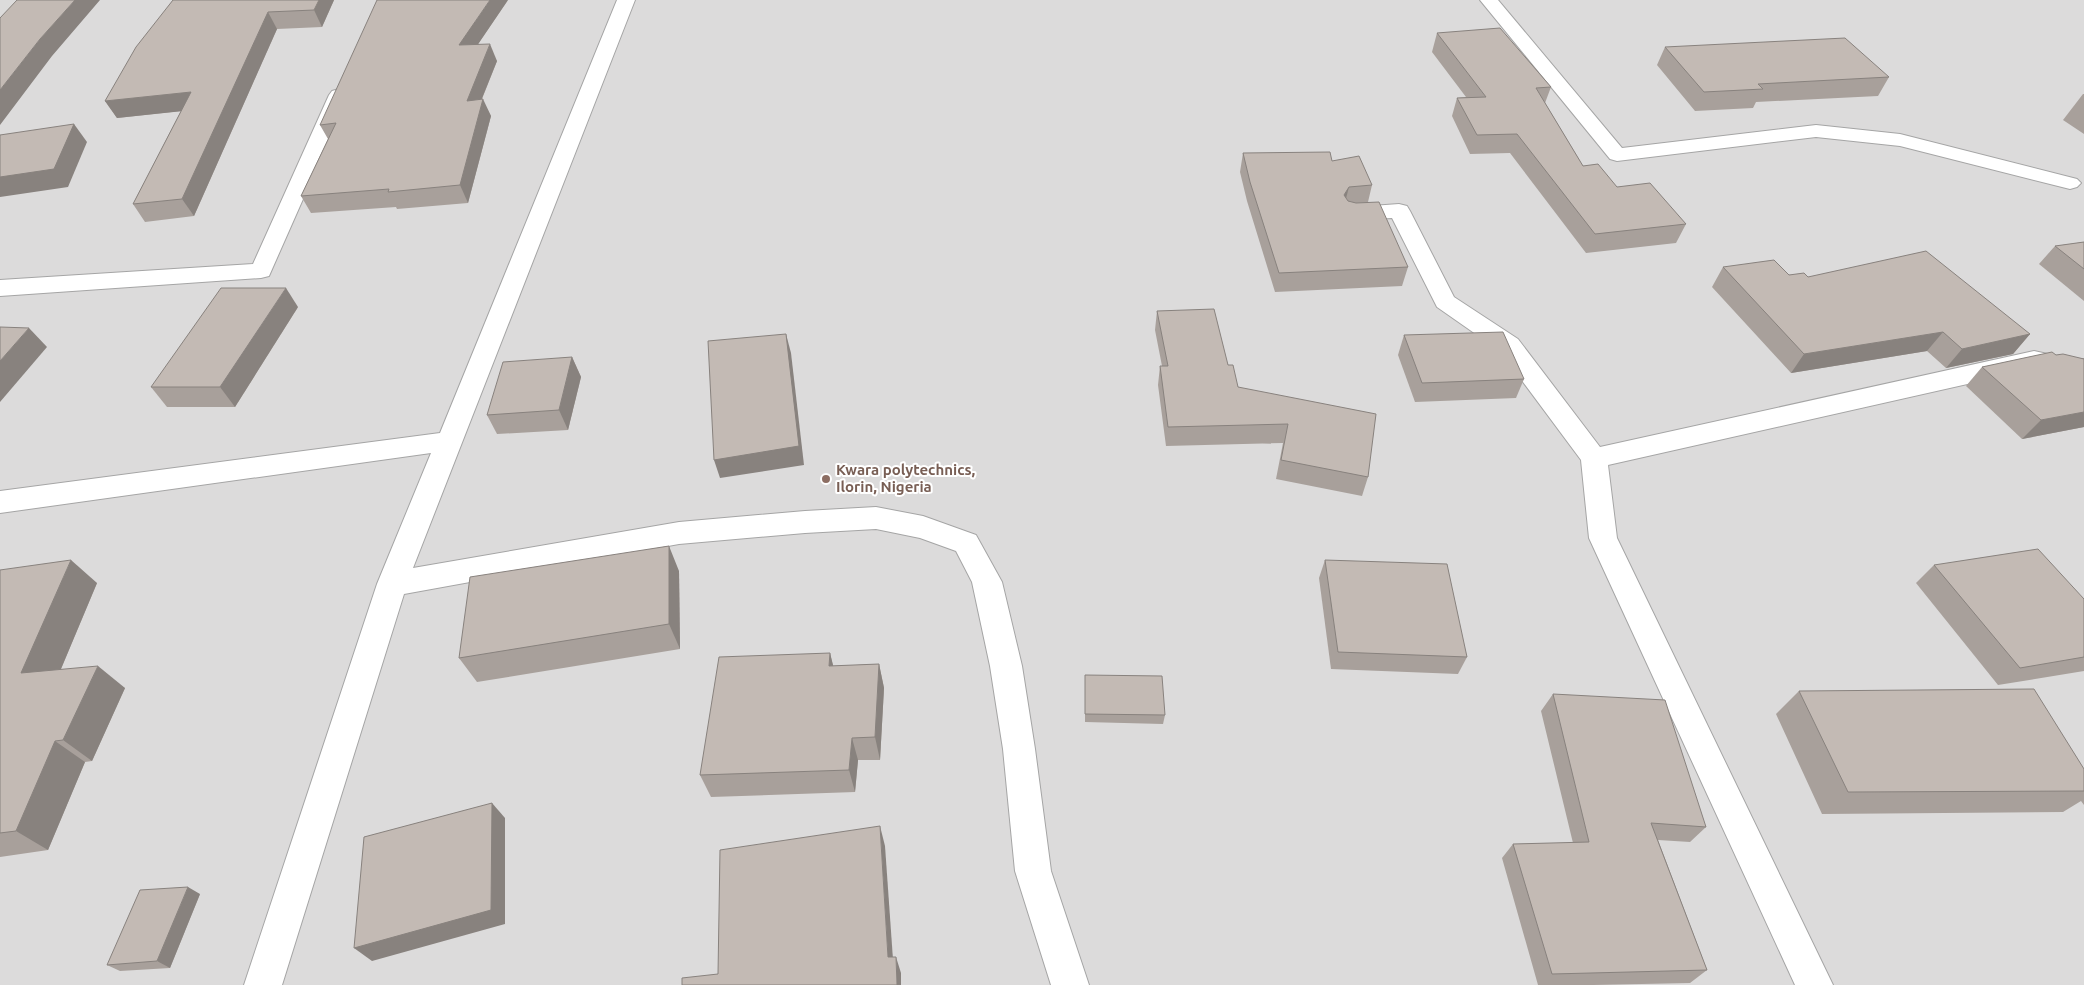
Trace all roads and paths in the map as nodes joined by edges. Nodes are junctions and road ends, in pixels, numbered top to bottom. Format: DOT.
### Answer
graph roads {
  1 [pos="626,0"];
  2 [pos="1489,0"];
  3 [pos="345,81"];
  4 [pos="2070,183"];
  5 [pos="1352,212"];
  6 [pos="0,288"];
  7 [pos="2084,368"];
  8 [pos="450,440"];
  9 [pos="1594,458"];
  10 [pos="0,502"];
  11 [pos="392,584"];
  12 [pos="263,985"];
  13 [pos="1070,985"];
  14 [pos="1814,985"];
  1 -- 8 [label="street"];
  2 -- 4 [label="street"];
  3 -- 6 [label="street"];
  5 -- 9 [label="street"];
  7 -- 9 [label="street"];
  8 -- 10 [label="street"];
  8 -- 11 [label="street"];
  9 -- 14 [label="street"];
  11 -- 12 [label="street"];
  11 -- 13 [label="street"];
}
